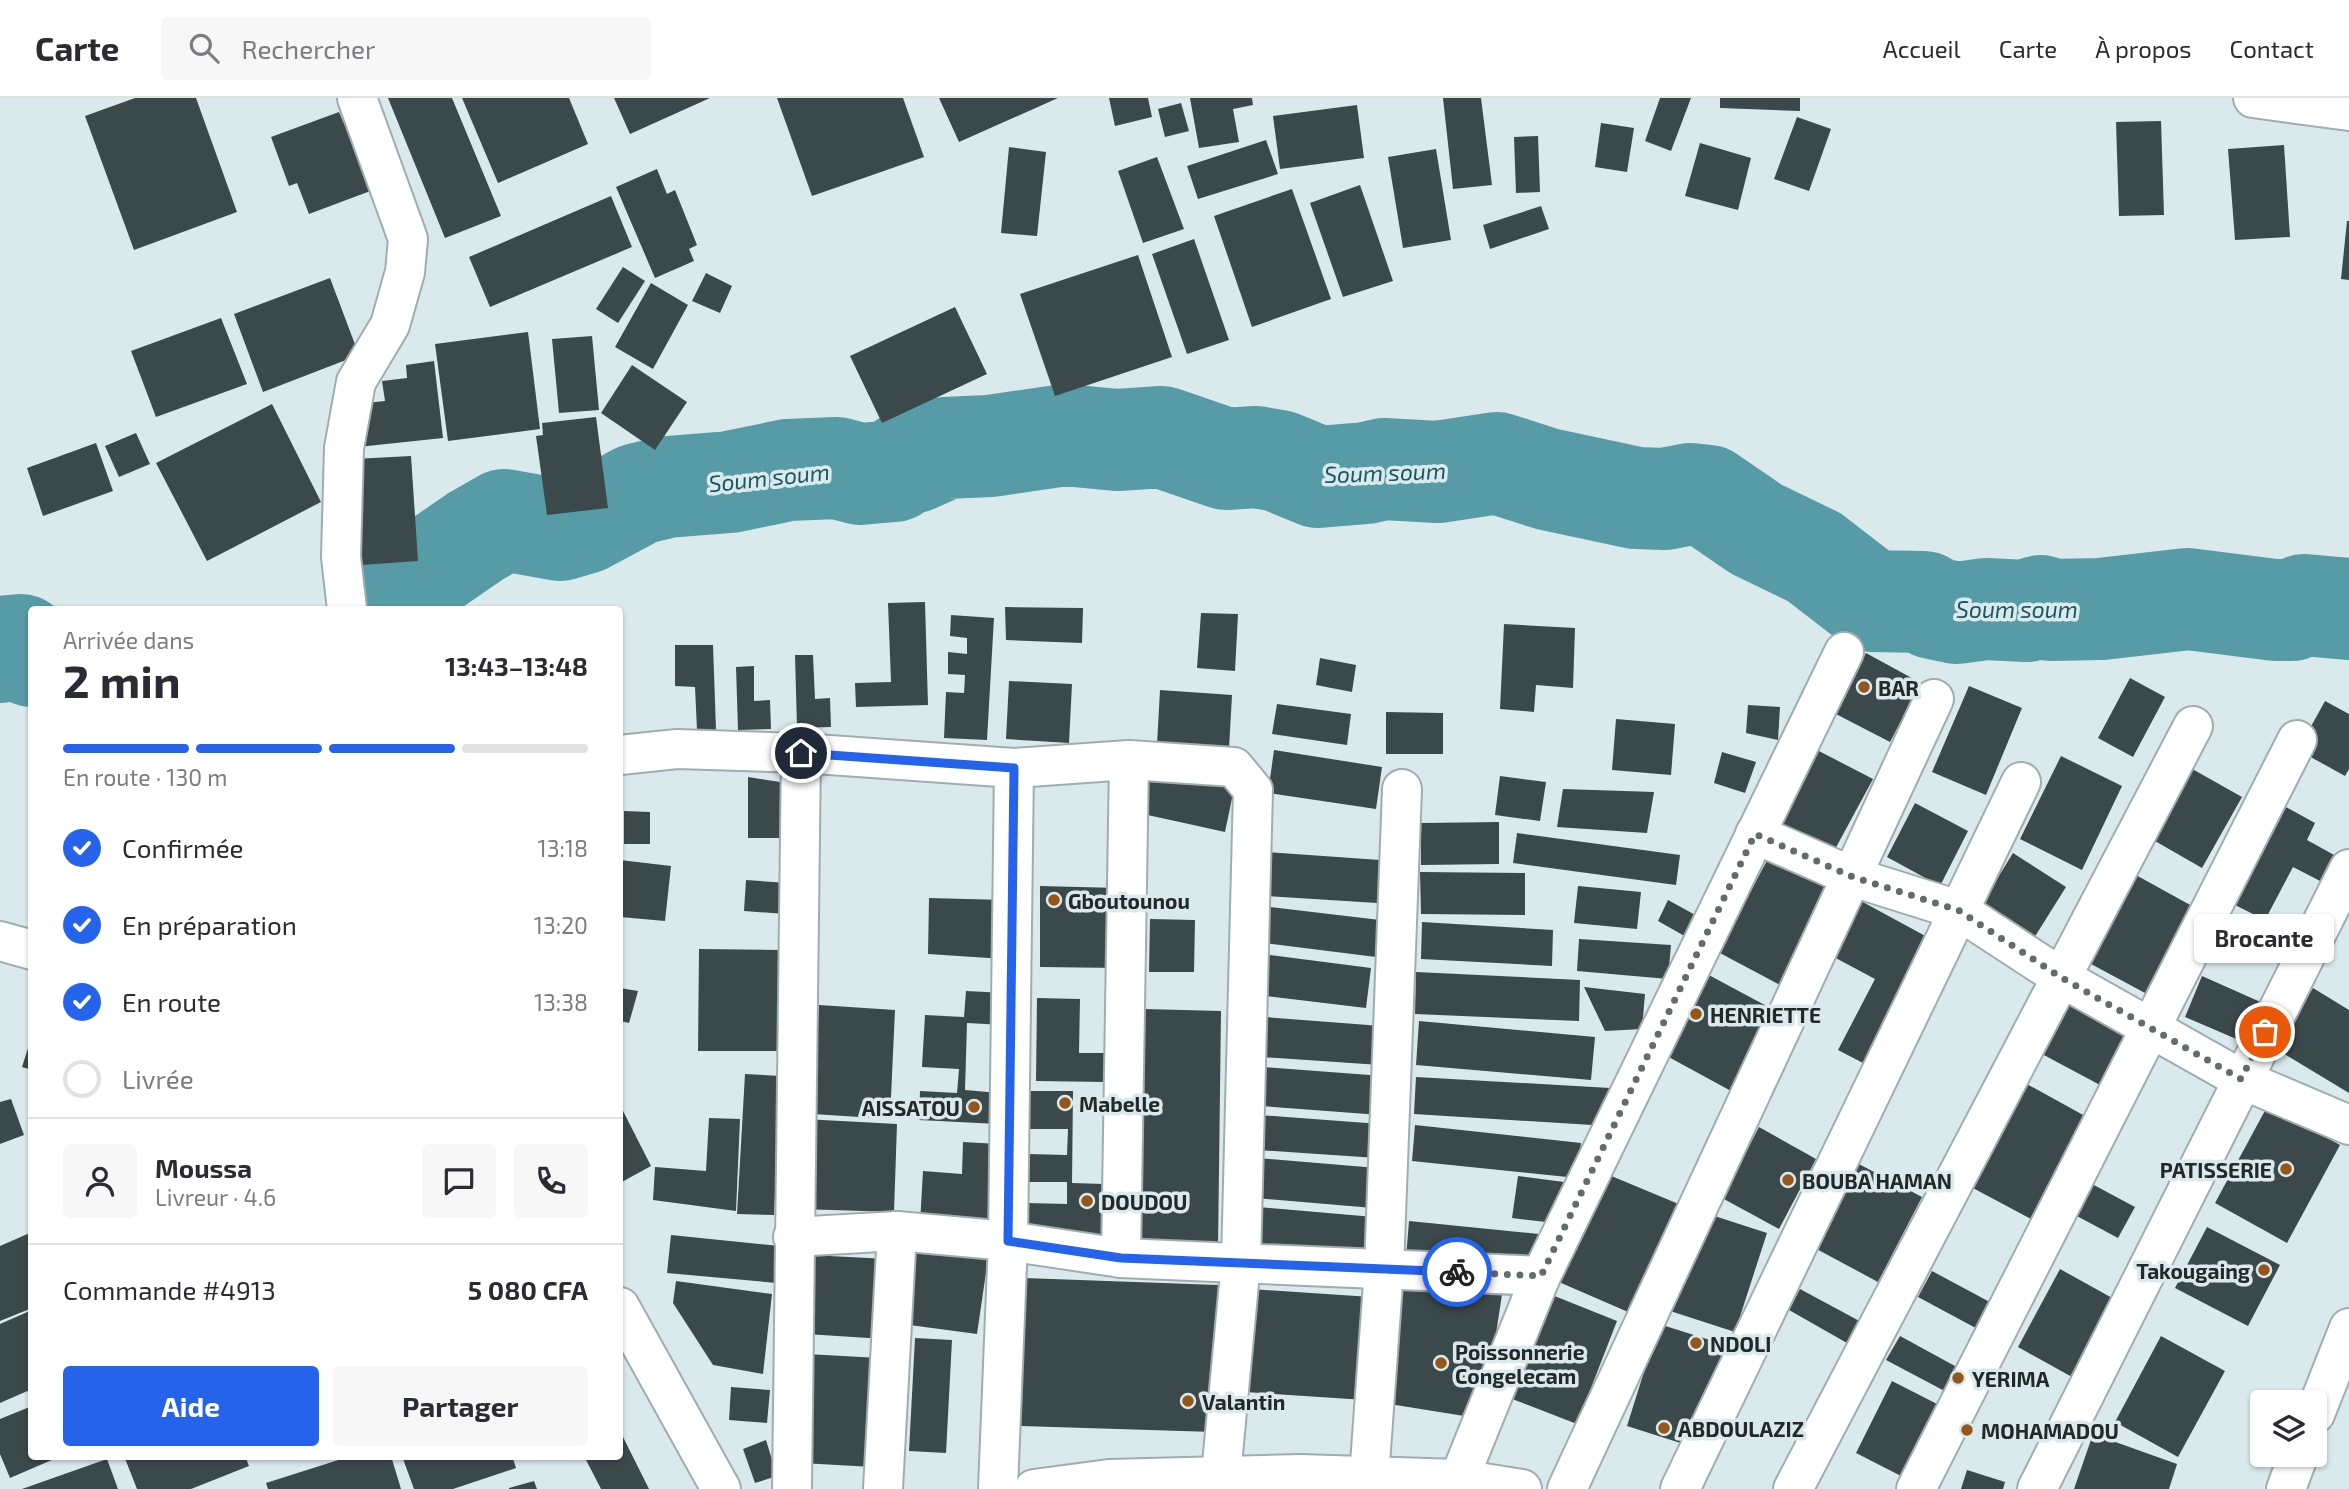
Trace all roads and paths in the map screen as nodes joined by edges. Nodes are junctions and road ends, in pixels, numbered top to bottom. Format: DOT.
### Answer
graph roads {
  1 [pos="357,98"];
  2 [pos="2253,98"];
  3 [pos="2349,111"];
  4 [pos="347,606"];
  5 [pos="1844,652"];
  6 [pos="1934,699"];
  7 [pos="2193,726"];
  8 [pos="2297,740"];
  9 [pos="801,753"];
  10 [pos="623,755"];
  11 [pos="1129,760"];
  12 [pos="1014,768"];
  13 [pos="2021,782"];
  14 [pos="1402,789"];
  15 [pos="1755,834"];
  16 [pos="2349,869"];
  17 [pos="1853,877"];
  18 [pos="1958,910"];
  19 [pos="0,941"];
  20 [pos="28,949"];
  21 [pos="2062,978"];
  22 [pos="2151,1030"];
  23 [pos="2241,1079"];
  24 [pos="2349,1125"];
  25 [pos="897,1231"];
  26 [pos="793,1237"];
  27 [pos="1008,1241"];
  28 [pos="1121,1258"];
  29 [pos="1241,1262"];
  30 [pos="1384,1269"];
  31 [pos="1541,1276"];
  32 [pos="623,1312"];
  33 [pos="2349,1328"];
  34 [pos="2324,1390"];
  35 [pos="2294,1467"];
  36 [pos="1221,1475"];
  37 [pos="1369,1478"];
  38 [pos="1460,1479"];
  39 [pos="721,1489"];
  40 [pos="792,1489"];
  41 [pos="883,1489"];
  42 [pos="998,1489"];
  43 [pos="1034,1489"];
  44 [pos="1522,1489"];
  45 [pos="1567,1489"];
  46 [pos="1680,1489"];
  47 [pos="1793,1489"];
  48 [pos="1916,1489"];
  49 [pos="2037,1489"];
  50 [pos="2286,1489"];
  1 -- 4 [label="street"];
  2 -- 3 [label="street"];
  5 -- 15 [label="street"];
  6 -- 17 [label="street"];
  7 -- 21 [label="street"];
  8 -- 22 [label="street"];
  9 -- 10 [label="street"];
  9 -- 12 [label="street"];
  9 -- 26 [label="street"];
  11 -- 12 [label="street"];
  11 -- 28 [label="street"];
  11 -- 29 [label="street"];
  12 -- 27 [label="street"];
  13 -- 18 [label="street"];
  14 -- 30 [label="street"];
  15 -- 17 [label="street"];
  15 -- 31 [label="street"];
  16 -- 23 [label="street"];
  17 -- 18 [label="street"];
  17 -- 45 [label="street"];
  18 -- 21 [label="street"];
  18 -- 46 [label="street"];
  19 -- 20 [label="street"];
  21 -- 22 [label="street"];
  21 -- 47 [label="street"];
  22 -- 23 [label="street"];
  22 -- 48 [label="street"];
  23 -- 24 [label="street"];
  23 -- 49 [label="street"];
  25 -- 26 [label="street"];
  25 -- 27 [label="street"];
  25 -- 41 [label="street"];
  26 -- 40 [label="street"];
  27 -- 28 [label="street"];
  27 -- 42 [label="street"];
  28 -- 29 [label="street"];
  29 -- 30 [label="street"];
  29 -- 36 [label="street"];
  30 -- 31 [label="street"];
  30 -- 37 [label="street"];
  31 -- 38 [label="street"];
  32 -- 39 [label="street"];
  33 -- 34 [label="street"];
  35 -- 50 [label="street"];
  36 -- 37 [label="street"];
  36 -- 43 [label="street"];
  37 -- 38 [label="street"];
  38 -- 44 [label="street"];
}
